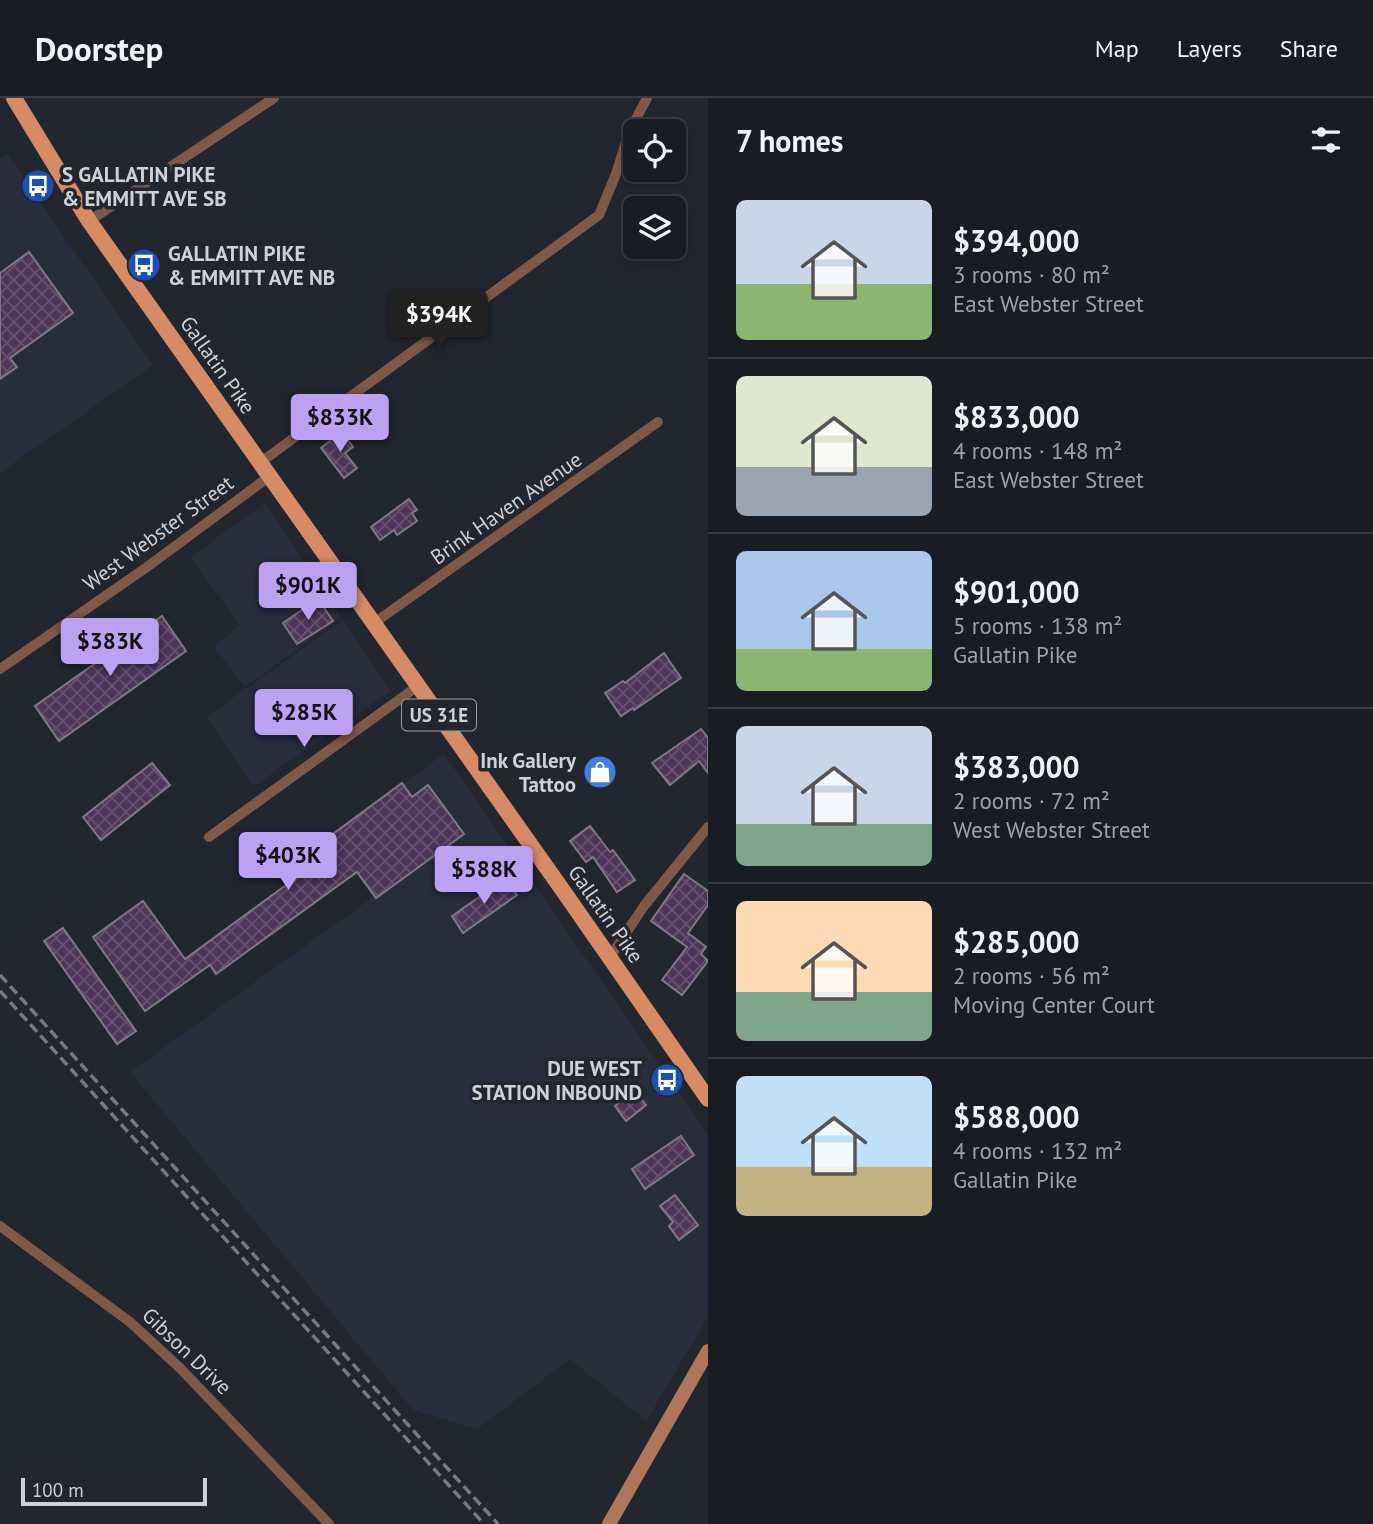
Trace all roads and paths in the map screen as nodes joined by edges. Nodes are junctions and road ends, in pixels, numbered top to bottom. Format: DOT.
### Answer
graph roads {
  1 [pos="14,98"];
  2 [pos="274,98"];
  3 [pos="647,98"];
  4 [pos="89,221"];
  5 [pos="658,422"];
  6 [pos="265,469"];
  7 [pos="374,623"];
  8 [pos="0,669"];
  9 [pos="418,686"];
  10 [pos="708,827"];
  11 [pos="209,837"];
  12 [pos="610,957"];
  13 [pos="708,1099"];
  14 [pos="0,1226"];
  15 [pos="708,1351"];
  16 [pos="329,1524"];
  17 [pos="608,1524"];
  1 -- 4 [label="main road, Gallatin Pike / US 31E"];
  2 -- 4 [label="street"];
  3 -- 6 [label="street, West Webster Street"];
  4 -- 6 [label="main road, Gallatin Pike / US 31E"];
  5 -- 7 [label="street, Brink Haven Avenue"];
  6 -- 7 [label="main road, Gallatin Pike / US 31E"];
  6 -- 8 [label="street, West Webster Street"];
  7 -- 9 [label="main road, Gallatin Pike / US 31E"];
  9 -- 11 [label="street"];
  9 -- 12 [label="main road, Gallatin Pike / US 31E"];
  10 -- 12 [label="street"];
  12 -- 13 [label="main road, Gallatin Pike / US 31E"];
  14 -- 16 [label="street, Gibson Drive"];
  15 -- 17 [label="main road"];
}
